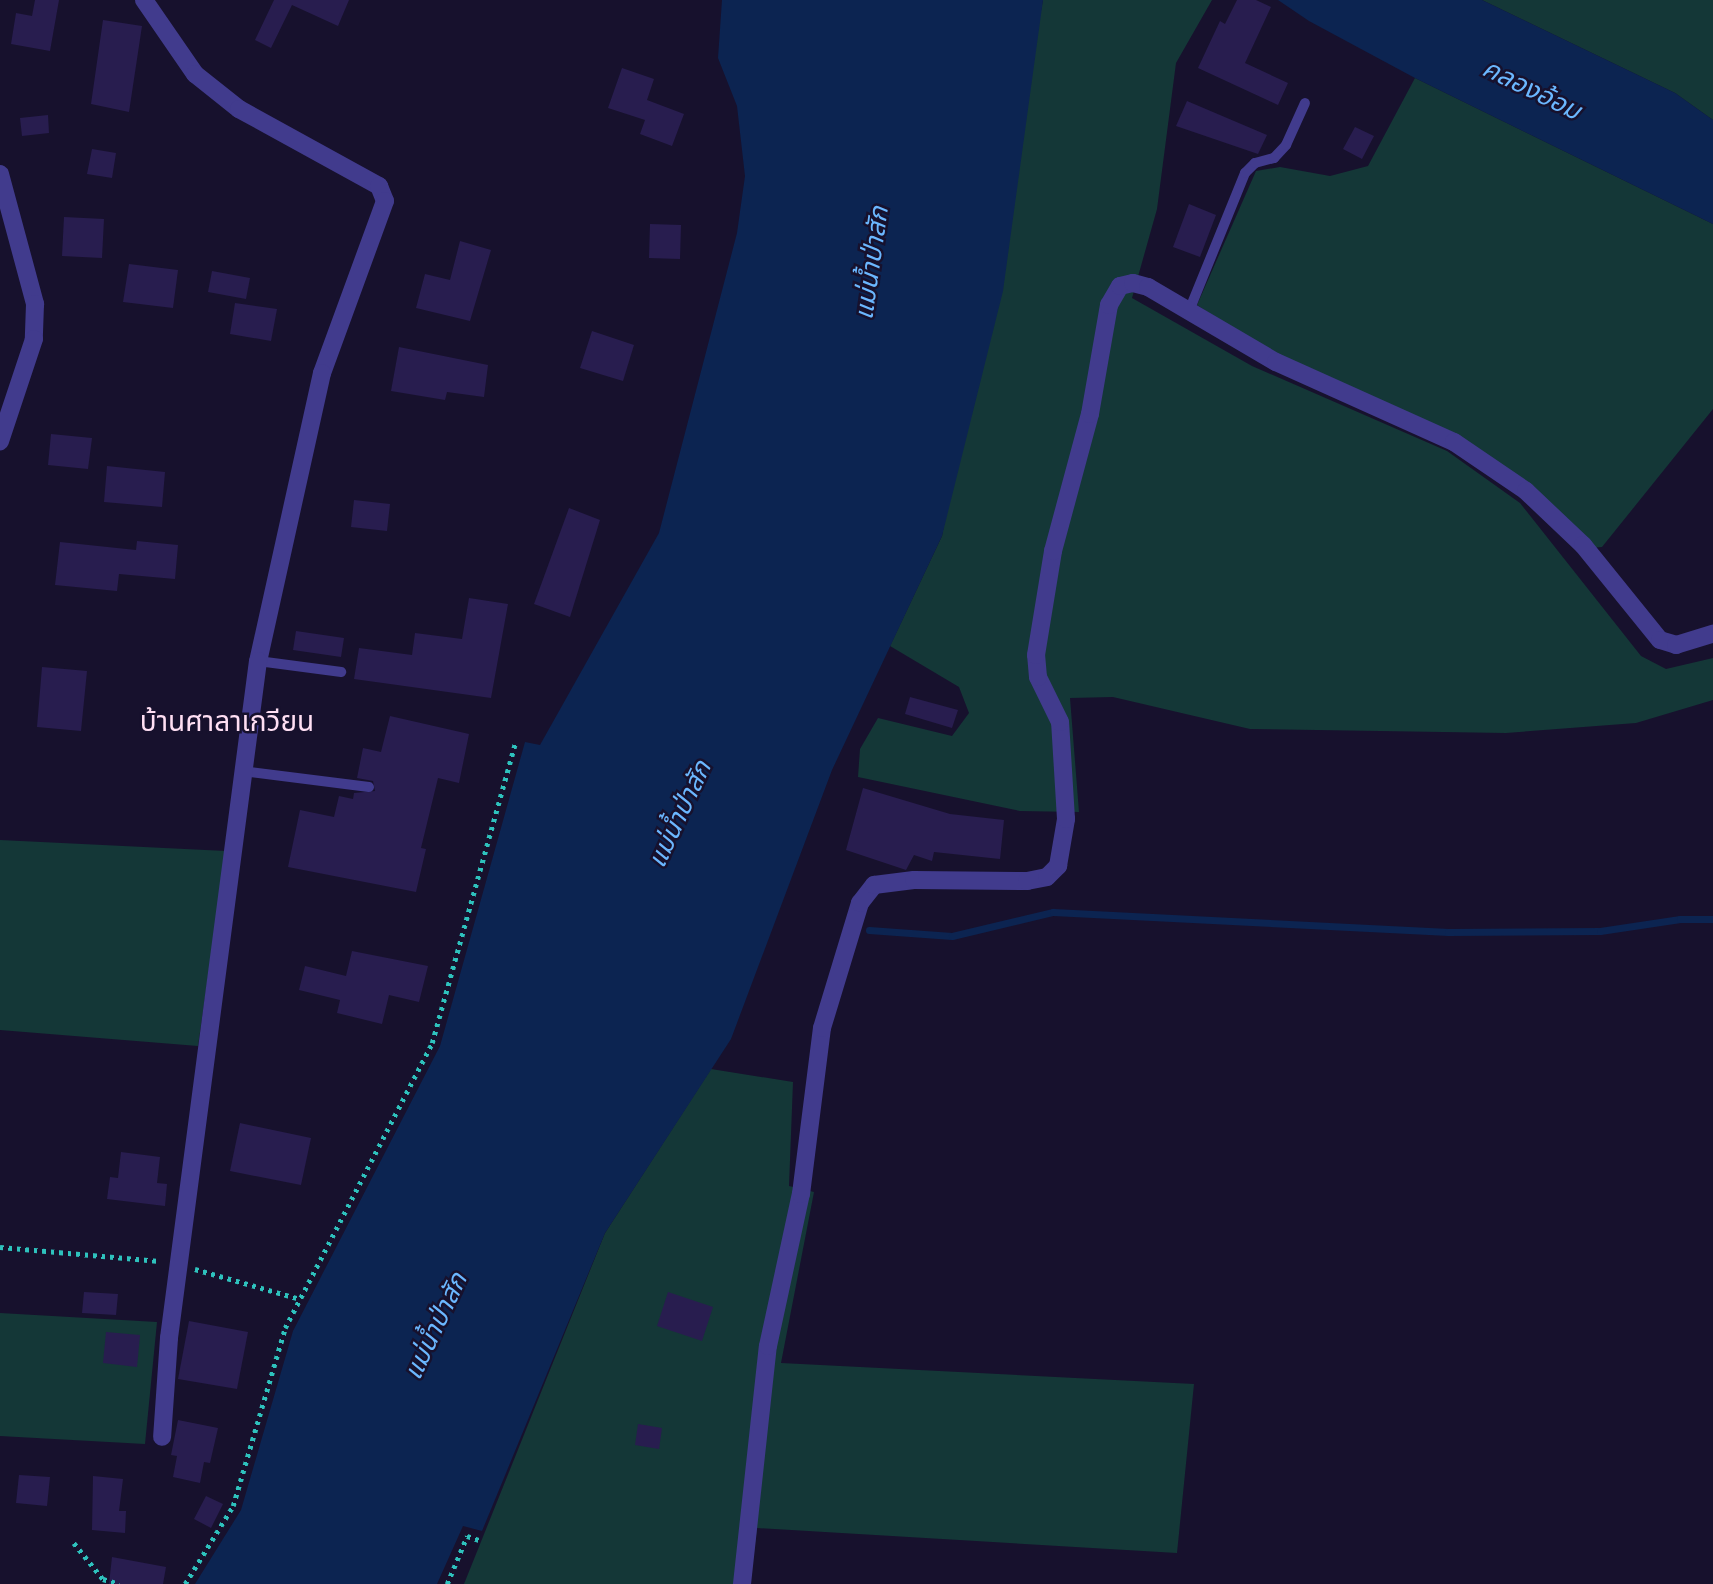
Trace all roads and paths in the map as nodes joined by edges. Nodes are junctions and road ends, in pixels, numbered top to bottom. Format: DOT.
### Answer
graph roads {
  1 [pos="144,0"];
  2 [pos="1305,103"];
  3 [pos="0,174"];
  4 [pos="1189,311"];
  5 [pos="0,441"];
  6 [pos="1713,634"];
  7 [pos="258,661"];
  8 [pos="341,672"];
  9 [pos="516,740"];
  10 [pos="242,771"];
  11 [pos="369,787"];
  12 [pos="0,1247"];
  13 [pos="180,1264"];
  14 [pos="300,1299"];
  15 [pos="162,1437"];
  16 [pos="479,1539"];
  17 [pos="74,1543"];
  18 [pos="119,1584"];
  19 [pos="185,1584"];
  20 [pos="447,1584"];
  21 [pos="742,1584"];
  1 -- 7 [label="street"];
  2 -- 4 [label="lane"];
  3 -- 5 [label="street"];
  4 -- 6 [label="street"];
  4 -- 21 [label="street"];
  7 -- 8 [label="lane"];
  7 -- 10 [label="street"];
  9 -- 14 [label="path"];
  10 -- 11 [label="lane"];
  10 -- 13 [label="street"];
  12 -- 13 [label="path"];
  13 -- 14 [label="path"];
  13 -- 15 [label="street"];
  14 -- 19 [label="path"];
  16 -- 20 [label="path"];
  17 -- 18 [label="path"];
}
